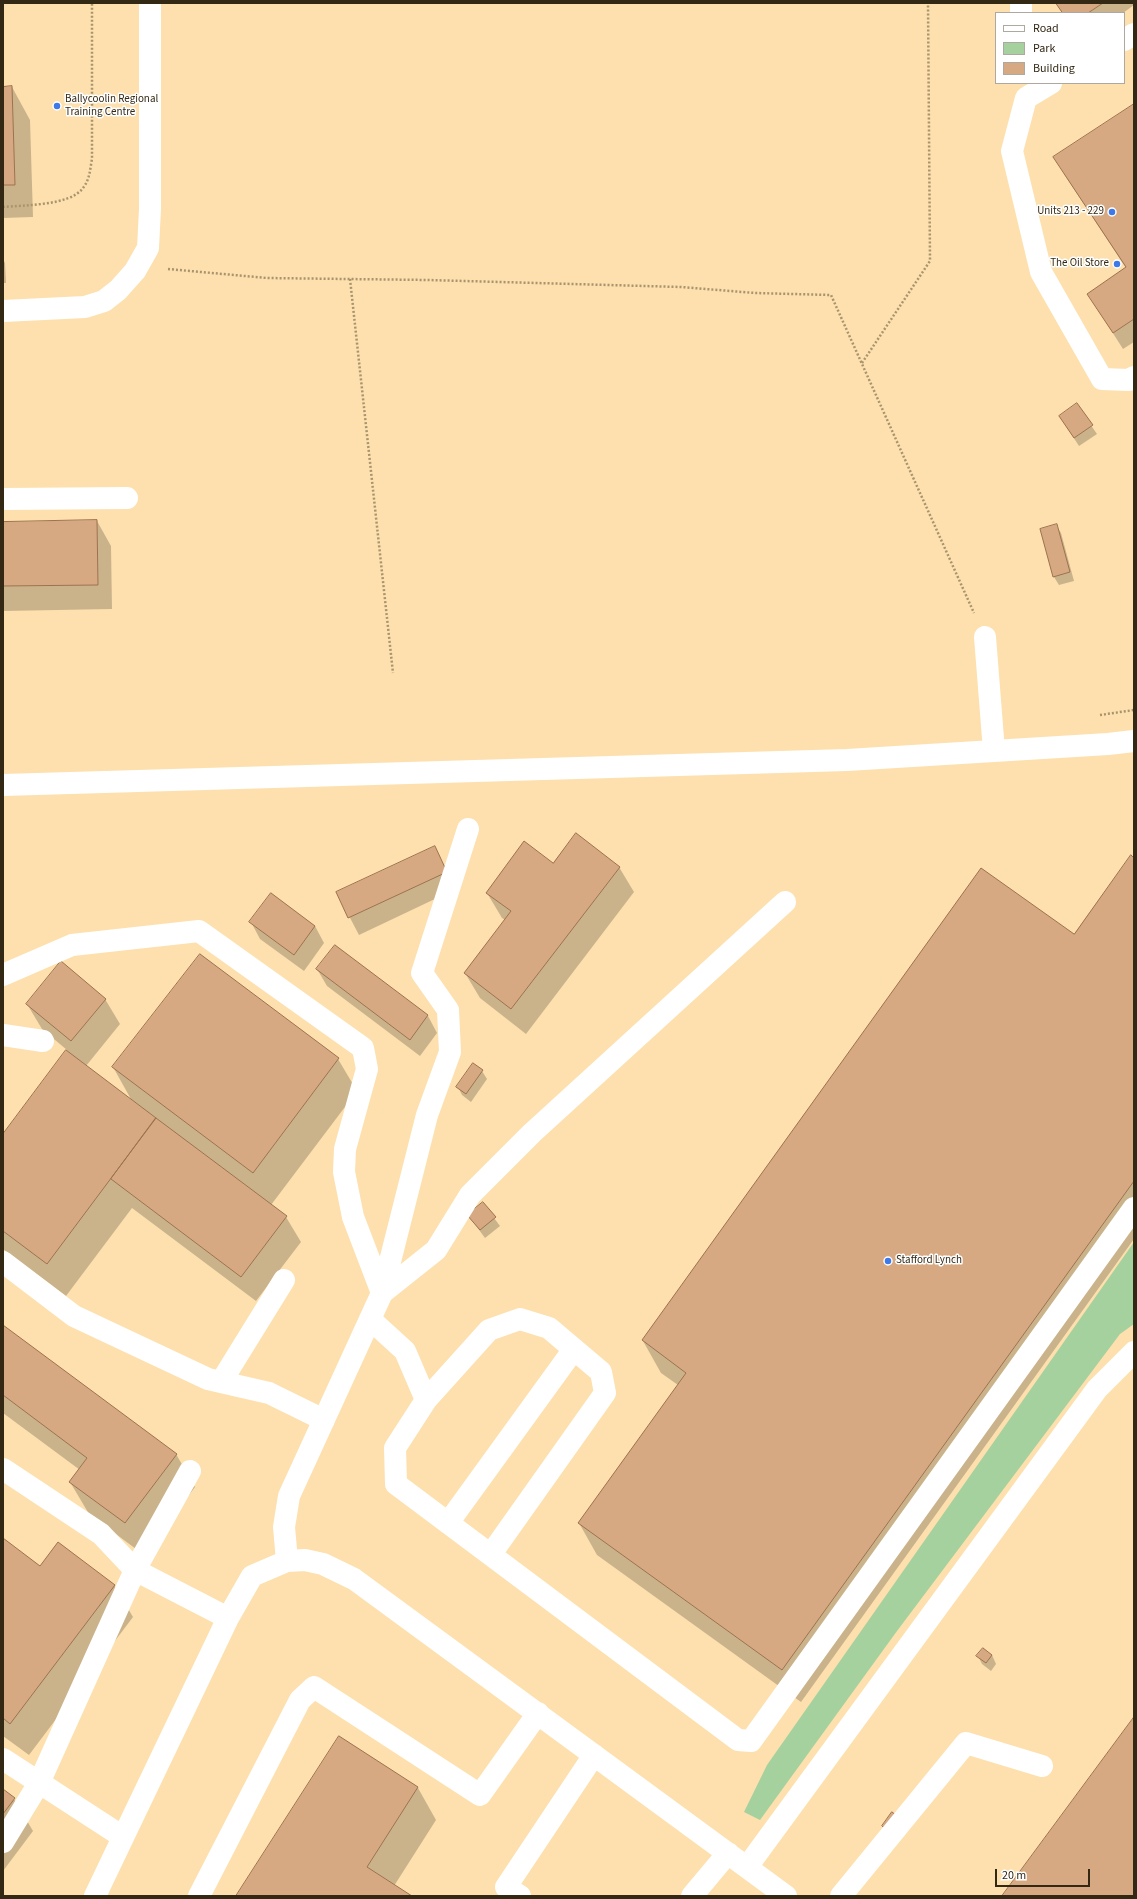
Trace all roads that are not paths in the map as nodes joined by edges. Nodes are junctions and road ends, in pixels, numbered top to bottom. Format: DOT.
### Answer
graph roads {
  1 [pos="150,3"];
  2 [pos="1134,34"];
  3 [pos="1125,39"];
  4 [pos="1047,84"];
  5 [pos="1026,90"];
  6 [pos="3,311"];
  7 [pos="1134,377"];
  8 [pos="127,498"];
  9 [pos="3,499"];
  10 [pos="985,637"];
  11 [pos="1134,741"];
  12 [pos="994,751"];
  13 [pos="3,786"];
  14 [pos="468,829"];
  15 [pos="785,902"];
  16 [pos="3,975"];
  17 [pos="3,1034"];
  18 [pos="43,1041"];
  19 [pos="1134,1208"];
  20 [pos="3,1262"];
  21 [pos="284,1280"];
  22 [pos="382,1293"];
  23 [pos="370,1319"];
  24 [pos="574,1349"];
  25 [pos="1134,1352"];
  26 [pos="221,1382"];
  27 [pos="426,1400"];
  28 [pos="324,1420"];
  29 [pos="3,1469"];
  30 [pos="190,1471"];
  31 [pos="448,1522"];
  32 [pos="491,1554"];
  33 [pos="287,1560"];
  34 [pos="135,1570"];
  35 [pos="228,1618"];
  36 [pos="538,1714"];
  37 [pos="594,1755"];
  38 [pos="3,1759"];
  39 [pos="1042,1766"];
  40 [pos="39,1783"];
  41 [pos="123,1837"];
  42 [pos="3,1842"];
  43 [pos="728,1853"];
  44 [pos="747,1867"];
  45 [pos="95,1896"];
  46 [pos="200,1896"];
  47 [pos="520,1896"];
  48 [pos="692,1896"];
  49 [pos="786,1896"];
  50 [pos="841,1896"];
  1 -- 6 [label="street"];
  2 -- 3 [label="street"];
  4 -- 5 [label="street"];
  5 -- 7 [label="street"];
  8 -- 9 [label="street"];
  10 -- 12 [label="street"];
  11 -- 12 [label="street"];
  12 -- 13 [label="street"];
  14 -- 22 [label="street"];
  15 -- 22 [label="street"];
  16 -- 22 [label="street"];
  17 -- 18 [label="street"];
  19 -- 32 [label="street"];
  20 -- 26 [label="street"];
  21 -- 26 [label="street"];
  22 -- 23 [label="street"];
  23 -- 27 [label="street"];
  23 -- 28 [label="street"];
  24 -- 27 [label="street"];
  24 -- 31 [label="street"];
  24 -- 32 [label="street"];
  25 -- 44 [label="street"];
  26 -- 28 [label="street"];
  27 -- 31 [label="street"];
  28 -- 33 [label="street"];
  29 -- 34 [label="street"];
  30 -- 34 [label="street"];
  31 -- 32 [label="street"];
  33 -- 35 [label="street"];
  33 -- 36 [label="street"];
  34 -- 35 [label="street"];
  34 -- 40 [label="street"];
  35 -- 41 [label="street"];
  36 -- 37 [label="street"];
  36 -- 46 [label="street"];
  37 -- 43 [label="street"];
  37 -- 47 [label="street"];
  38 -- 40 [label="street"];
  39 -- 50 [label="street"];
  40 -- 41 [label="street"];
  40 -- 42 [label="street"];
  41 -- 45 [label="street"];
  43 -- 44 [label="street"];
  43 -- 48 [label="street"];
  44 -- 49 [label="street"];
}
